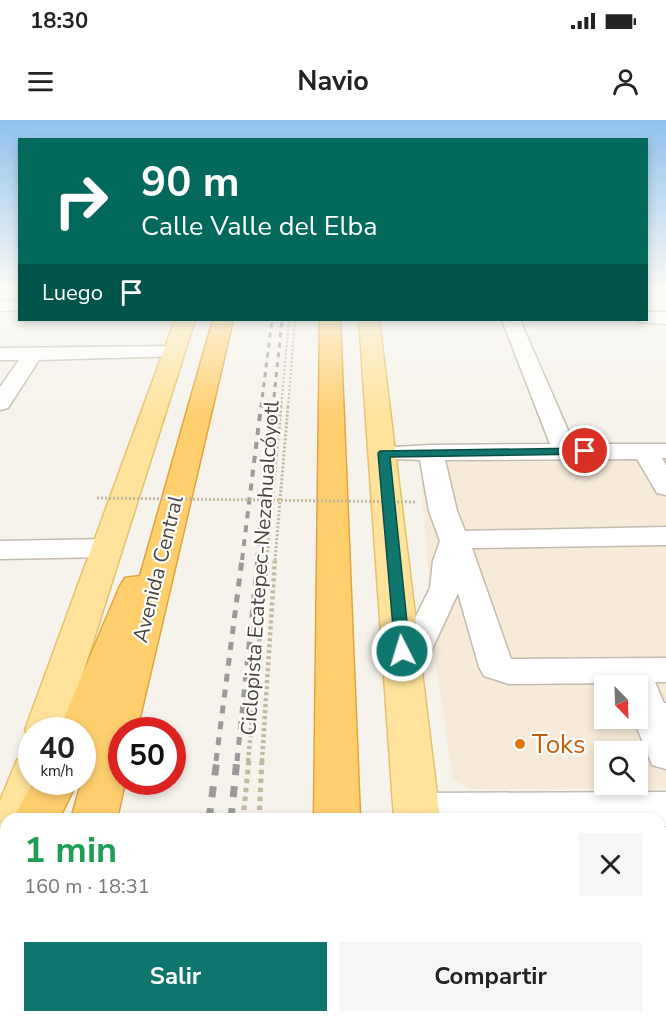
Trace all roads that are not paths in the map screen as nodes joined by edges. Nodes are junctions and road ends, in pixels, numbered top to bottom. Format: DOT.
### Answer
graph roads {
  1 [pos="181,332"];
  2 [pos="220,332"];
  3 [pos="330,332"];
  4 [pos="370,332"];
  5 [pos="516,332"];
  6 [pos="174,352"];
  7 [pos="0,354"];
  8 [pos="33,354"];
  9 [pos="0,403"];
  10 [pos="656,451"];
  11 [pos="431,452"];
  12 [pos="565,452"];
  13 [pos="384,453"];
  14 [pos="666,487"];
  15 [pos="168,528"];
  16 [pos="666,536"];
  17 [pos="455,540"];
  18 [pos="107,548"];
  19 [pos="0,550"];
  20 [pos="649,670"];
  21 [pos="405,674"];
  22 [pos="49,717"];
  23 [pos="84,717"];
  24 [pos="659,717"];
  25 [pos="337,747"];
  26 [pos="666,754"];
  27 [pos="24,795"];
  28 [pos="48,795"];
  29 [pos="666,809"];
  30 [pos="18,813"];
  31 [pos="39,813"];
  32 [pos="96,813"];
  33 [pos="337,813"];
  34 [pos="358,813"];
  35 [pos="417,813"];
  36 [pos="467,813"];
  1 -- 6 [label="main road"];
  2 -- 15 [label="highway, Avenida Central"];
  3 -- 25 [label="highway"];
  4 -- 13 [label="main road"];
  5 -- 12 [label="street"];
  6 -- 8 [label="street"];
  6 -- 18 [label="main road"];
  7 -- 8 [label="street"];
  8 -- 9 [label="street"];
  10 -- 12 [label="street"];
  10 -- 14 [label="street"];
  11 -- 12 [label="street"];
  11 -- 13 [label="street"];
  11 -- 17 [label="street"];
  13 -- 21 [label="main road"];
  15 -- 23 [label="highway"];
  15 -- 32 [label="highway, Avenida Central"];
  16 -- 17 [label="street"];
  17 -- 20 [label="street"];
  17 -- 21 [label="street"];
  18 -- 19 [label="street"];
  18 -- 22 [label="main road"];
  20 -- 24 [label="street"];
  21 -- 35 [label="main road"];
  24 -- 26 [label="street"];
  25 -- 33 [label="highway"];
  25 -- 34 [label="highway"];
  27 -- 30 [label="main road"];
  28 -- 31 [label="highway"];
  29 -- 36 [label="street"];
}
